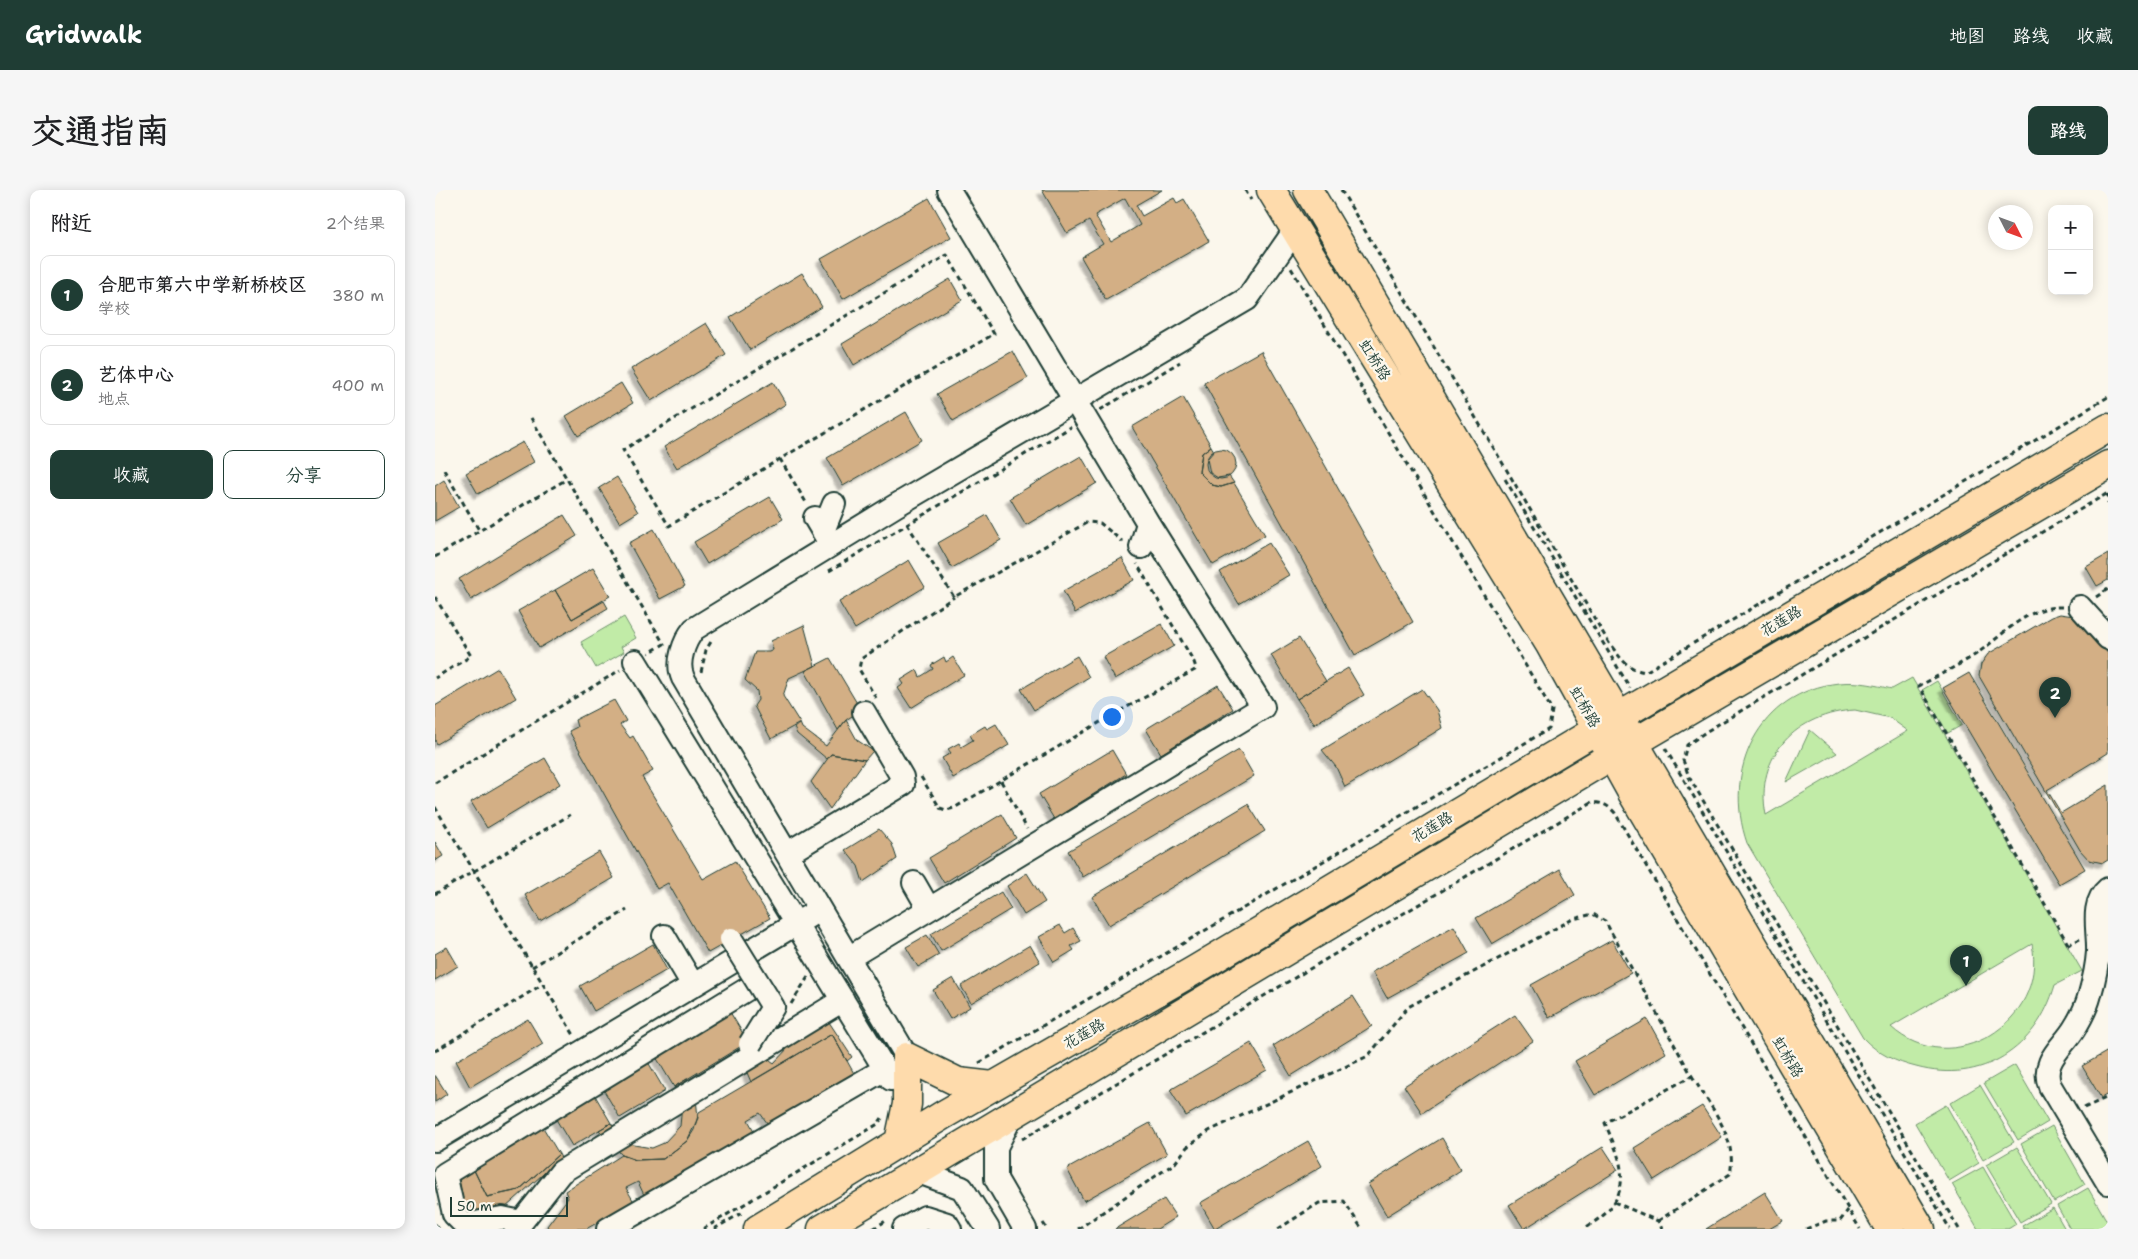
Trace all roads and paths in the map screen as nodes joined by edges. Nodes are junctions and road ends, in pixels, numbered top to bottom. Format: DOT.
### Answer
graph roads {
  1 [pos="949,190"];
  2 [pos="1245,190"];
  3 [pos="1308,190"];
  4 [pos="1341,190"];
  5 [pos="1263,198"];
  6 [pos="1288,240"];
  7 [pos="1181,362"];
  8 [pos="2108,397"];
  9 [pos="1081,409"];
  10 [pos="531,418"];
  11 [pos="2108,428"];
  12 [pos="780,459"];
  13 [pos="2108,465"];
  14 [pos="444,470"];
  15 [pos="567,479"];
  16 [pos="2108,493"];
  17 [pos="833,504"];
  18 [pos="901,515"];
  19 [pos="1148,523"];
  20 [pos="479,530"];
  21 [pos="823,531"];
  22 [pos="1134,552"];
  23 [pos="435,557"];
  24 [pos="822,575"];
  25 [pos="435,597"];
  26 [pos="954,597"];
  27 [pos="2080,607"];
  28 [pos="720,635"];
  29 [pos="2108,638"];
  30 [pos="1560,639"];
  31 [pos="635,661"];
  32 [pos="1712,662"];
  33 [pos="702,675"];
  34 [pos="435,678"];
  35 [pos="1727,688"];
  36 [pos="871,707"];
  37 [pos="1609,722"];
  38 [pos="1623,749"];
  39 [pos="921,775"];
  40 [pos="1510,780"];
  41 [pos="1001,781"];
  42 [pos="435,783"];
  43 [pos="435,807"];
  44 [pos="1526,807"];
  45 [pos="570,815"];
  46 [pos="1684,826"];
  47 [pos="1660,840"];
  48 [pos="1036,845"];
  49 [pos="788,852"];
  50 [pos="474,871"];
  51 [pos="914,883"];
  52 [pos="2108,889"];
  53 [pos="435,894"];
  54 [pos="821,909"];
  55 [pos="929,909"];
  56 [pos="627,910"];
  57 [pos="796,924"];
  58 [pos="664,936"];
  59 [pos="731,940"];
  60 [pos="2068,944"];
  61 [pos="849,957"];
  62 [pos="532,967"];
  63 [pos="543,984"];
  64 [pos="693,985"];
  65 [pos="749,988"];
  66 [pos="843,1000"];
  67 [pos="750,1044"];
  68 [pos="584,1051"];
  69 [pos="435,1052"];
  70 [pos="977,1064"];
  71 [pos="894,1068"];
  72 [pos="1692,1076"];
  73 [pos="993,1086"];
  74 [pos="2108,1097"];
  75 [pos="1012,1115"];
  76 [pos="2069,1116"];
  77 [pos="883,1117"];
  78 [pos="435,1140"];
  79 [pos="899,1142"];
  80 [pos="1015,1144"];
  81 [pos="916,1171"];
  82 [pos="2108,1184"];
  83 [pos="1614,1202"];
  84 [pos="1849,1210"];
  85 [pos="1658,1221"];
  86 [pos="435,1224"];
  87 [pos="519,1225"];
  88 [pos="438,1229"];
  89 [pos="609,1229"];
  90 [pos="703,1229"];
  91 [pos="758,1229"];
  92 [pos="822,1229"];
  93 [pos="904,1229"];
  94 [pos="950,1229"];
  95 [pos="988,1229"];
  96 [pos="1025,1229"];
  97 [pos="1078,1229"];
  98 [pos="1278,1229"];
  99 [pos="1363,1229"];
  100 [pos="1584,1229"];
  101 [pos="1662,1229"];
  102 [pos="1806,1229"];
  103 [pos="1860,1229"];
  104 [pos="1890,1229"];
  105 [pos="1921,1229"];
  106 [pos="1959,1229"];
  1 -- 9 [label="street"];
  2 -- 5 [label="path"];
  3 -- 30 [label="main road, 虹桥路"];
  4 -- 8 [label="path"];
  5 -- 6 [label="main road, 虹桥路"];
  6 -- 9 [label="street"];
  6 -- 30 [label="main road, 虹桥路"];
  6 -- 70 [label="path"];
  7 -- 9 [label="path"];
  9 -- 18 [label="street"];
  9 -- 18 [label="path"];
  9 -- 19 [label="street"];
  10 -- 15 [label="path"];
  11 -- 32 [label="main road, 花莲路"];
  12 -- 12 [label="path"];
  12 -- 21 [label="path"];
  13 -- 35 [label="main road, 花莲路"];
  14 -- 20 [label="path"];
  15 -- 20 [label="path"];
  15 -- 31 [label="path"];
  16 -- 106 [label="path"];
  17 -- 21 [label="street"];
  18 -- 21 [label="street"];
  18 -- 24 [label="path"];
  18 -- 26 [label="path"];
  19 -- 22 [label="street"];
  19 -- 48 [label="street"];
  20 -- 23 [label="path"];
  21 -- 49 [label="street"];
  22 -- 26 [label="path"];
  22 -- 41 [label="path"];
  25 -- 34 [label="path"];
  26 -- 36 [label="path"];
  27 -- 29 [label="street"];
  27 -- 60 [label="path"];
  28 -- 33 [label="path"];
  30 -- 37 [label="main road, 虹桥路"];
  31 -- 42 [label="path"];
  31 -- 57 [label="street"];
  32 -- 35 [label="main road"];
  32 -- 37 [label="main road, 花莲路"];
  35 -- 38 [label="main road, 花莲路"];
  36 -- 49 [label="street"];
  37 -- 38 [label="main road, 虹桥路"];
  37 -- 40 [label="main road, 花莲路"];
  38 -- 44 [label="main road, 花莲路"];
  38 -- 46 [label="main road, 虹桥路"];
  38 -- 47 [label="main road, 虹桥路"];
  39 -- 41 [label="path"];
  40 -- 44 [label="main road"];
  40 -- 73 [label="main road, 花莲路"];
  41 -- 48 [label="path"];
  43 -- 50 [label="path"];
  44 -- 75 [label="main road, 花莲路"];
  45 -- 50 [label="path"];
  46 -- 47 [label="main road"];
  46 -- 105 [label="main road, 虹桥路"];
  47 -- 104 [label="main road, 虹桥路"];
  48 -- 55 [label="street"];
  49 -- 54 [label="street"];
  50 -- 53 [label="path"];
  50 -- 62 [label="path"];
  51 -- 55 [label="street"];
  52 -- 76 [label="street"];
  54 -- 57 [label="street"];
  54 -- 61 [label="street"];
  55 -- 61 [label="street"];
  56 -- 62 [label="path"];
  57 -- 64 [label="street"];
  57 -- 66 [label="street"];
  58 -- 64 [label="street"];
  59 -- 67 [label="street, bridge"];
  61 -- 71 [label="street"];
  62 -- 63 [label="path"];
  63 -- 68 [label="path"];
  63 -- 69 [label="path"];
  64 -- 68 [label="street"];
  65 -- 87 [label="street"];
  66 -- 71 [label="street"];
  66 -- 87 [label="street"];
  68 -- 78 [label="street"];
  71 -- 73 [label="main road"];
  71 -- 79 [label="main road"];
  71 -- 89 [label="street"];
  72 -- 83 [label="path"];
  72 -- 85 [label="path"];
  72 -- 97 [label="path"];
  73 -- 79 [label="main road, 花莲路"];
  74 -- 76 [label="path"];
  75 -- 81 [label="main road, 花莲路"];
  75 -- 96 [label="street"];
  76 -- 82 [label="street"];
  77 -- 90 [label="path"];
  79 -- 91 [label="main road, 花莲路"];
  80 -- 84 [label="path"];
  81 -- 92 [label="main road, 花莲路"];
  81 -- 95 [label="street"];
  83 -- 85 [label="path"];
  83 -- 100 [label="path"];
  84 -- 102 [label="path"];
  84 -- 103 [label="path"];
  85 -- 101 [label="path"];
  86 -- 88 [label="path"];
  93 -- 94 [label="street"];
  98 -- 99 [label="path"];
}
